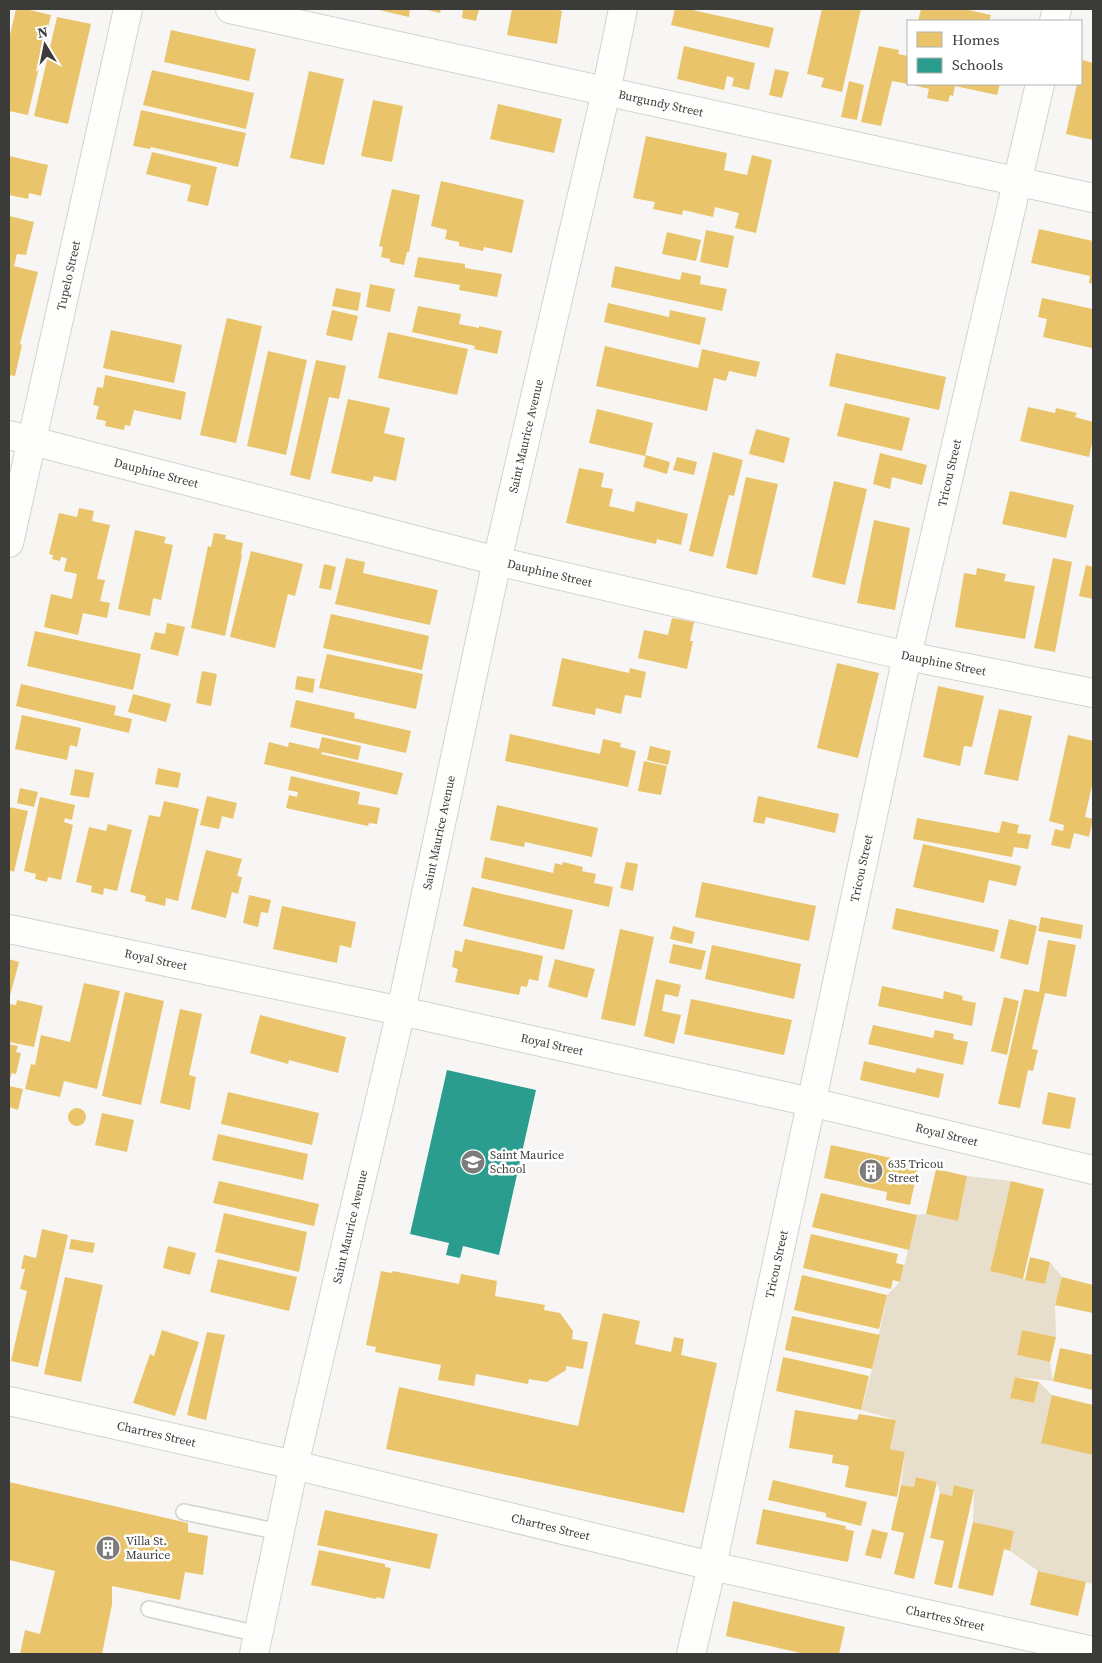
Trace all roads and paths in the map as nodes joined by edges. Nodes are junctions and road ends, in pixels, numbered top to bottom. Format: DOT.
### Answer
graph roads {
  1 [pos="128,9"];
  2 [pos="230,9"];
  3 [pos="623,9"];
  4 [pos="1040,85"];
  5 [pos="606,92"];
  6 [pos="1019,181"];
  7 [pos="1093,198"];
  8 [pos="21,438"];
  9 [pos="9,542"];
  10 [pos="497,561"];
  11 [pos="907,656"];
  12 [pos="1093,693"];
  13 [pos="9,929"];
  14 [pos="401,1011"];
  15 [pos="811,1102"];
  16 [pos="1093,1170"];
  17 [pos="9,1401"];
  18 [pos="294,1465"];
  19 [pos="184,1512"];
  20 [pos="280,1532"];
  21 [pos="712,1566"];
  22 [pos="149,1609"];
  23 [pos="256,1644"];
  24 [pos="1093,1651"];
  25 [pos="691,1654"];
  1 -- 8 [label="street, Tupelo Street"];
  2 -- 5 [label="street, Burgundy Street"];
  3 -- 5 [label="street, Saint Maurice Avenue"];
  4 -- 6 [label="street, Tricou Street"];
  5 -- 6 [label="street, Burgundy Street"];
  5 -- 10 [label="street, Saint Maurice Avenue"];
  6 -- 7 [label="street, Burgundy Street"];
  6 -- 11 [label="street, Tricou Street"];
  8 -- 9 [label="street, Tupelo Street"];
  8 -- 10 [label="street, Dauphine Street"];
  10 -- 11 [label="street, Dauphine Street"];
  10 -- 14 [label="street, Saint Maurice Avenue"];
  11 -- 12 [label="street, Dauphine Street"];
  11 -- 15 [label="street, Tricou Street"];
  13 -- 14 [label="street, Royal Street"];
  14 -- 15 [label="street, Royal Street"];
  14 -- 18 [label="street, Saint Maurice Avenue"];
  15 -- 16 [label="street, Royal Street"];
  15 -- 21 [label="street, Tricou Street"];
  17 -- 18 [label="street, Chartres Street"];
  18 -- 20 [label="street, Saint Maurice Avenue"];
  18 -- 21 [label="street, Chartres Street"];
  19 -- 20 [label="lane"];
  20 -- 23 [label="street, Saint Maurice Avenue"];
  21 -- 24 [label="street, Chartres Street"];
  21 -- 25 [label="street, Tricou Street"];
  22 -- 23 [label="lane"];
}
